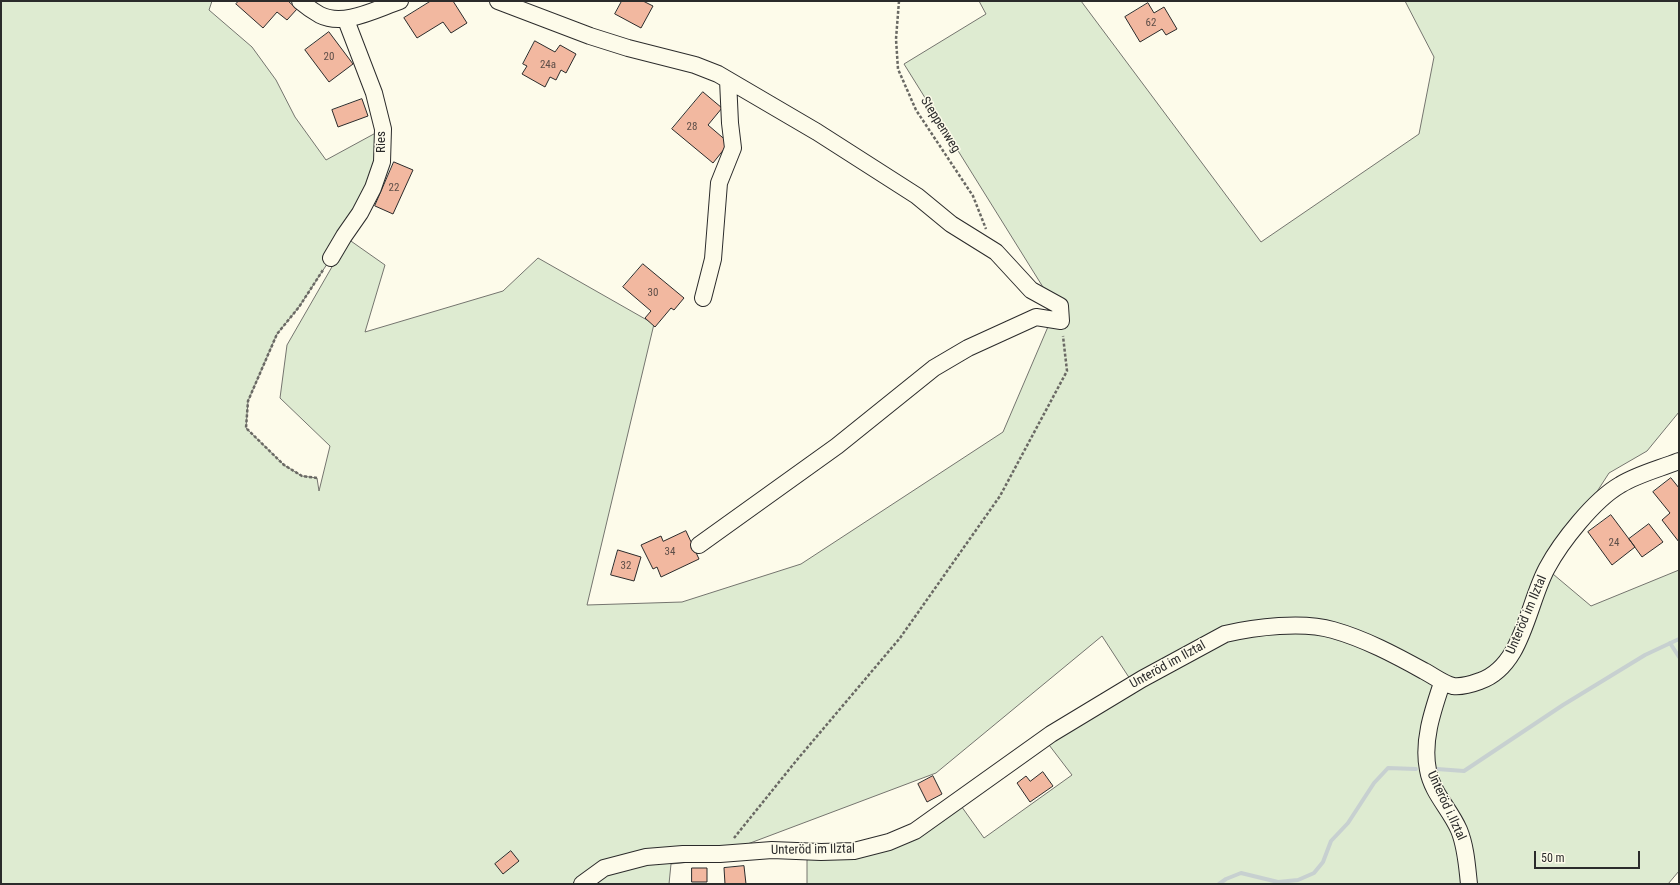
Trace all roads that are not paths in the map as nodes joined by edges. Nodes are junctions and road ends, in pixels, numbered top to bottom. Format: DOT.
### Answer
graph roads {
  1 [pos="300,1"];
  2 [pos="400,1"];
  3 [pos="498,1"];
  4 [pos="346,20"];
  5 [pos="728,80"];
  6 [pos="331,258"];
  7 [pos="703,298"];
  8 [pos="1679,461"];
  9 [pos="699,545"];
  10 [pos="1442,682"];
  11 [pos="582,884"];
  12 [pos="1470,884"];
  1 -- 4 [label="street"];
  2 -- 4 [label="street"];
  3 -- 5 [label="street"];
  4 -- 6 [label="street, Ries"];
  5 -- 7 [label="street"];
  5 -- 9 [label="street"];
  8 -- 10 [label="street, Unteröd im Ilztal"];
  10 -- 11 [label="street, Unteröd im Ilztal"];
  10 -- 12 [label="street, Unteröd i.Ilztal"];
}
